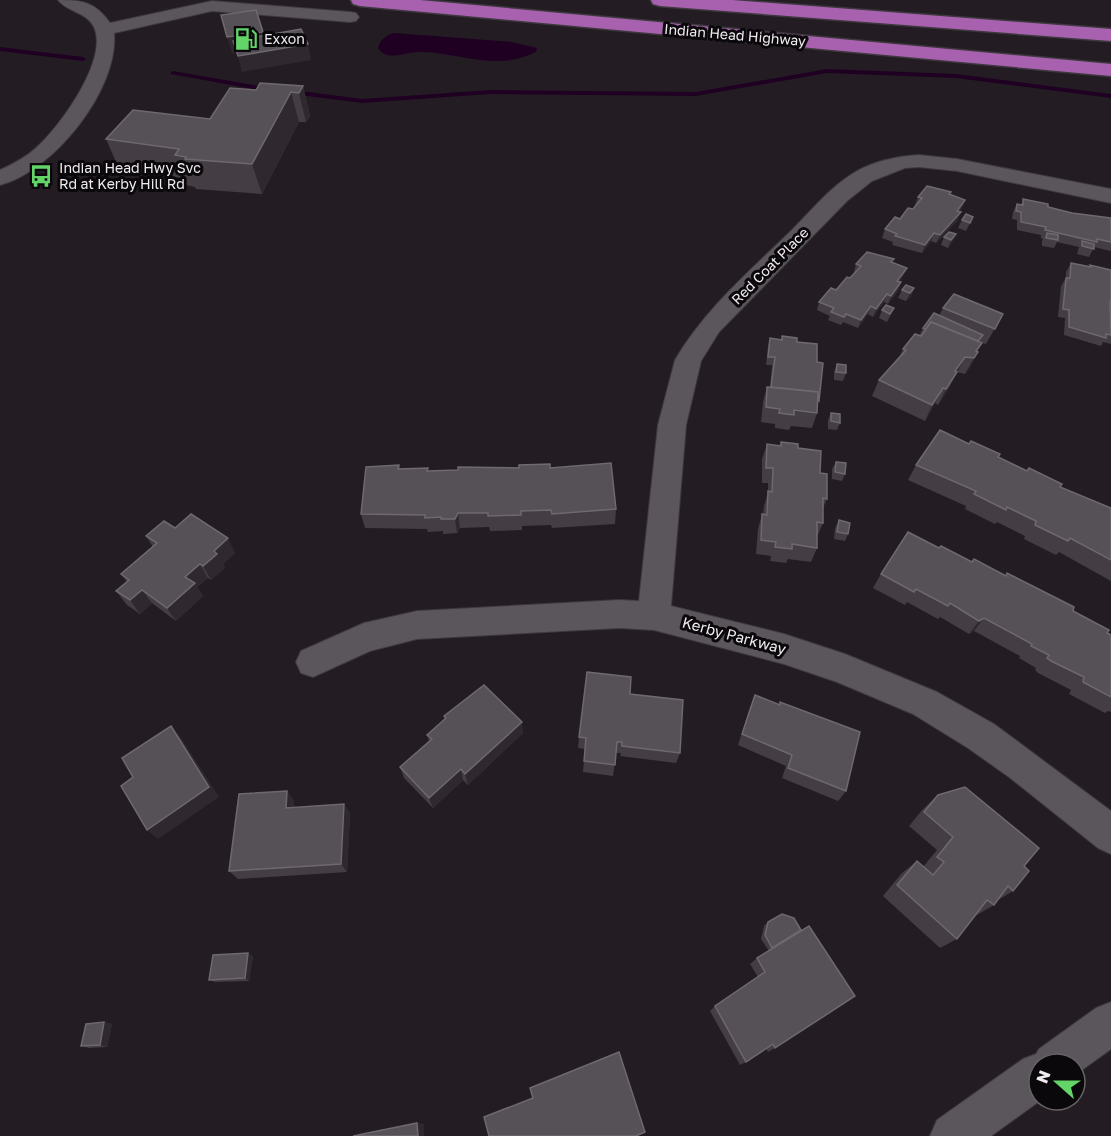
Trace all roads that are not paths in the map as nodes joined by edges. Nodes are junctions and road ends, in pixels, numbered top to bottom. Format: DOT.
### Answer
graph roads {
  1 [pos="67,0"];
  2 [pos="515,0"];
  3 [pos="660,0"];
  4 [pos="783,0"];
  5 [pos="355,8"];
  6 [pos="105,30"];
  7 [pos="1111,34"];
  8 [pos="953,55"];
  9 [pos="1111,70"];
  10 [pos="0,178"];
  11 [pos="1111,196"];
  12 [pos="654,616"];
  13 [pos="313,662"];
  14 [pos="1111,835"];
  15 [pos="1111,1023"];
  16 [pos="1071,1052"];
  17 [pos="1027,1084"];
  18 [pos="953,1136"];
  1 -- 6 [label="street"];
  2 -- 8 [label="highway"];
  3 -- 7 [label="highway"];
  4 -- 7 [label="highway"];
  5 -- 6 [label="street"];
  5 -- 8 [label="highway, Indian Head Highway"];
  6 -- 10 [label="street"];
  8 -- 9 [label="highway, Indian Head Highway"];
  11 -- 12 [label="street, Red Coat Place"];
  12 -- 13 [label="street, Kerby Parkway"];
  12 -- 14 [label="street, Kerby Parkway"];
  15 -- 16 [label="street"];
  17 -- 18 [label="street"];
}
